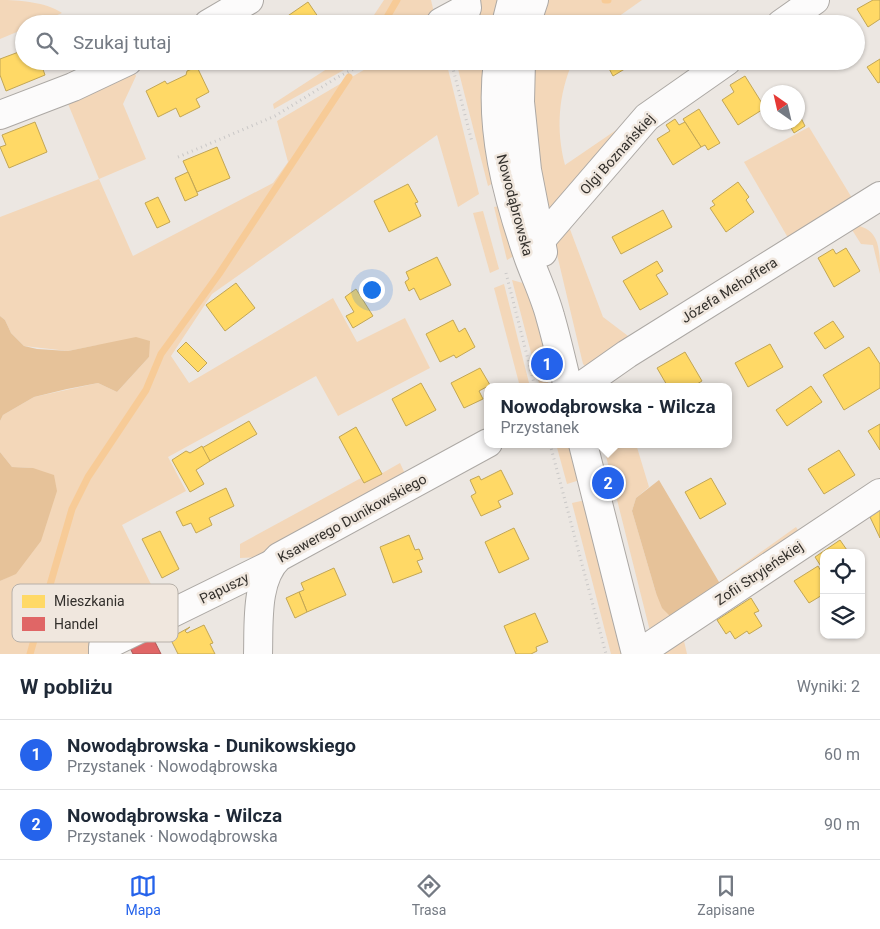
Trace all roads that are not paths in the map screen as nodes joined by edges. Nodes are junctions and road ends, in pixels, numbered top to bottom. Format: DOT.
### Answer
graph roads {
  1 [pos="249,0"];
  2 [pos="466,0"];
  3 [pos="512,0"];
  4 [pos="534,0"];
  5 [pos="815,0"];
  6 [pos="223,15"];
  7 [pos="454,15"];
  8 [pos="508,15"];
  9 [pos="529,15"];
  10 [pos="794,15"];
  11 [pos="109,70"];
  12 [pos="497,70"];
  13 [pos="521,70"];
  14 [pos="714,70"];
  15 [pos="0,115"];
  16 [pos="877,205"];
  17 [pos="541,240"];
  18 [pos="550,315"];
  19 [pos="567,383"];
  20 [pos="586,383"];
  21 [pos="484,446"];
  22 [pos="584,448"];
  23 [pos="880,493"];
  24 [pos="270,565"];
  25 [pos="178,610"];
  26 [pos="113,642"];
  27 [pos="103,654"];
  28 [pos="258,654"];
  29 [pos="637,654"];
  1 -- 6 [label="street"];
  2 -- 7 [label="street"];
  3 -- 8 [label="street"];
  4 -- 9 [label="street"];
  5 -- 10 [label="street"];
  11 -- 15 [label="street"];
  12 -- 18 [label="street, Nowodąbrowska"];
  13 -- 17 [label="street, Nowodąbrowska"];
  14 -- 17 [label="street, Olgi Boznańskiej"];
  16 -- 20 [label="street, Józefa Mehoffera"];
  17 -- 18 [label="street, Nowodąbrowska"];
  18 -- 19 [label="street, Nowodąbrowska"];
  21 -- 24 [label="street, Ksawerego Dunikowskiego"];
  22 -- 29 [label="street"];
  23 -- 29 [label="street, Zofii Stryjeńskiej"];
  24 -- 25 [label="street, Papuszy"];
  24 -- 28 [label="street, Ksawerego Dunikowskiego"];
  26 -- 27 [label="street, Papuszy"];
}
